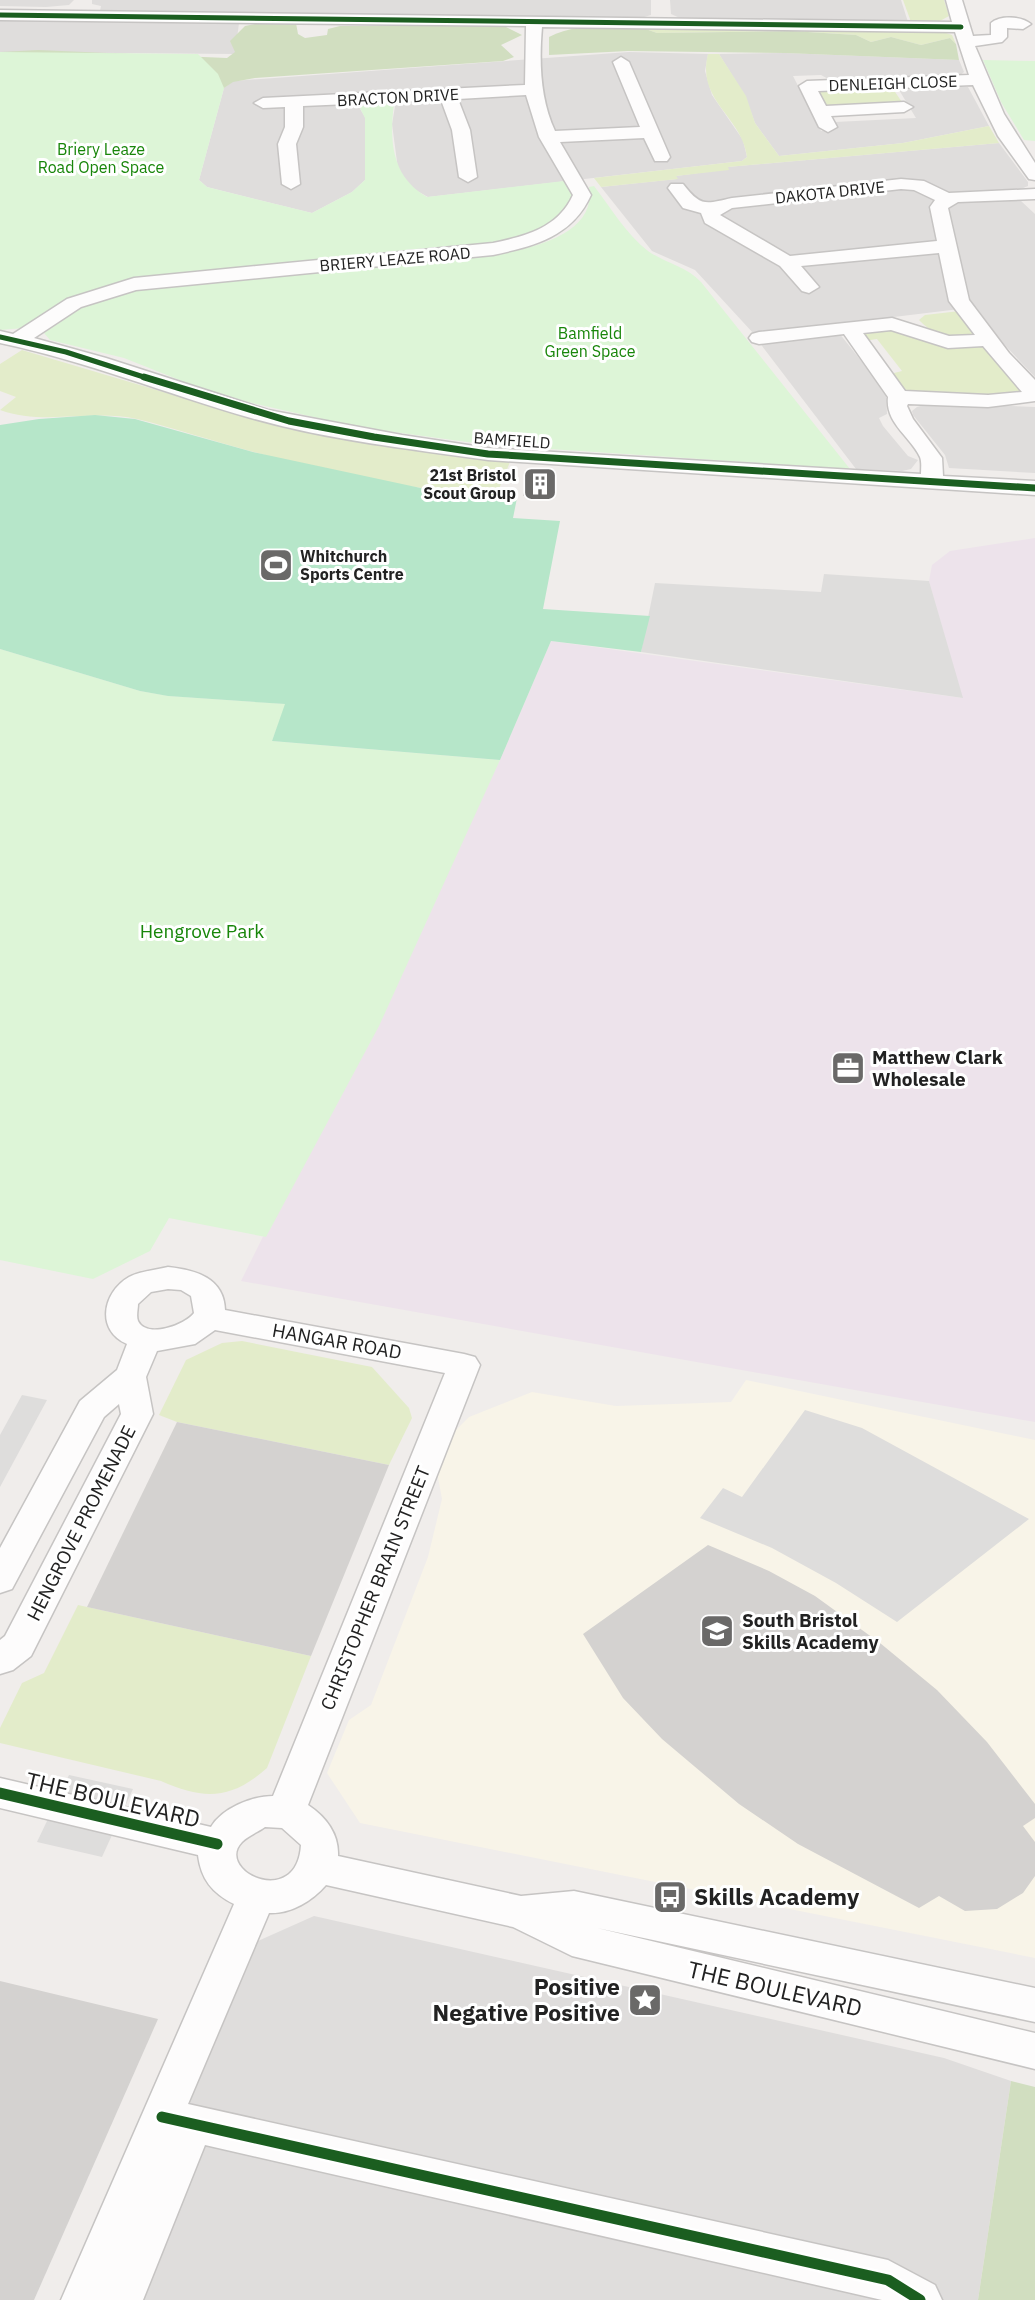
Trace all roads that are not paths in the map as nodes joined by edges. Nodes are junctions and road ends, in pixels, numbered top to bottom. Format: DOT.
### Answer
graph roads {
  1 [pos="954,0"];
  2 [pos="0,15"];
  3 [pos="534,22"];
  4 [pos="981,23"];
  5 [pos="999,23"];
  6 [pos="1023,24"];
  7 [pos="964,34"];
  8 [pos="604,71"];
  9 [pos="979,80"];
  10 [pos="533,90"];
  11 [pos="448,94"];
  12 [pos="294,102"];
  13 [pos="263,103"];
  14 [pos="904,107"];
  15 [pos="650,132"];
  16 [pos="548,137"];
  17 [pos="661,157"];
  18 [pos="472,171"];
  19 [pos="284,173"];
  20 [pos="1035,175"];
  21 [pos="677,188"];
  22 [pos="1035,194"];
  23 [pos="947,199"];
  24 [pos="713,211"];
  25 [pos="948,246"];
  26 [pos="787,261"];
  27 [pos="808,288"];
  28 [pos="856,327"];
  29 [pos="759,338"];
  30 [pos="8,339"];
  31 [pos="990,340"];
  32 [pos="898,397"];
  33 [pos="932,481"];
  34 [pos="1035,488"];
  35 [pos="209,1318"];
  36 [pos="144,1339"];
  37 [pos="464,1365"];
  38 [pos="130,1377"];
  39 [pos="0,1580"];
  40 [pos="0,1660"];
  41 [pos="0,1793"];
  42 [pos="286,1812"];
  43 [pos="218,1844"];
  44 [pos="318,1867"];
  45 [pos="256,1897"];
  46 [pos="521,1912"];
  47 [pos="1035,2005"];
  48 [pos="1035,2050"];
  49 [pos="177,2120"];
  50 [pos="83,2300"];
  51 [pos="121,2300"];
  52 [pos="920,2300"];
  1 -- 7 [label="street"];
  2 -- 3 [label="street"];
  3 -- 7 [label="street"];
  3 -- 10 [label="street, BRIERY LEAZE ROAD"];
  4 -- 5 [label="street"];
  5 -- 6 [label="street"];
  5 -- 7 [label="street"];
  7 -- 9 [label="street"];
  8 -- 15 [label="street"];
  9 -- 14 [label="street, DENLEIGH CLOSE"];
  9 -- 20 [label="street"];
  10 -- 11 [label="street, BRACTON DRIVE"];
  10 -- 16 [label="street, BRIERY LEAZE ROAD"];
  11 -- 12 [label="street, BRACTON DRIVE"];
  11 -- 18 [label="street"];
  12 -- 13 [label="street, BRACTON DRIVE"];
  12 -- 19 [label="street"];
  15 -- 16 [label="street"];
  15 -- 17 [label="street"];
  16 -- 30 [label="street, BRIERY LEAZE ROAD"];
  21 -- 24 [label="street"];
  22 -- 23 [label="street, DAKOTA DRIVE"];
  23 -- 24 [label="street, DAKOTA DRIVE"];
  23 -- 25 [label="street"];
  24 -- 26 [label="street"];
  25 -- 26 [label="street"];
  25 -- 31 [label="street"];
  26 -- 27 [label="street"];
  28 -- 29 [label="street"];
  28 -- 31 [label="street"];
  28 -- 32 [label="street"];
  30 -- 33 [label="street, BAMFIELD"];
  31 -- 32 [label="street"];
  32 -- 33 [label="street"];
  33 -- 34 [label="street, BAMFIELD"];
  35 -- 36 [label="street"];
  35 -- 36 [label="street"];
  35 -- 37 [label="street, HANGAR ROAD"];
  36 -- 38 [label="street, HENGROVE PROMENADE"];
  37 -- 42 [label="street, CHRISTOPHER BRAIN STREET"];
  38 -- 39 [label="street, HENGROVE PROMENADE"];
  38 -- 40 [label="street, HENGROVE PROMENADE"];
  41 -- 43 [label="street, THE BOULEVARD"];
  42 -- 43 [label="street, THE BOULEVARD"];
  42 -- 44 [label="street"];
  43 -- 45 [label="street, THE BOULEVARD"];
  44 -- 45 [label="street"];
  44 -- 46 [label="street, THE BOULEVARD"];
  45 -- 49 [label="street"];
  46 -- 47 [label="street, THE BOULEVARD"];
  46 -- 48 [label="street, THE BOULEVARD"];
  49 -- 50 [label="street"];
  49 -- 51 [label="street"];
  49 -- 52 [label="street"];
}
